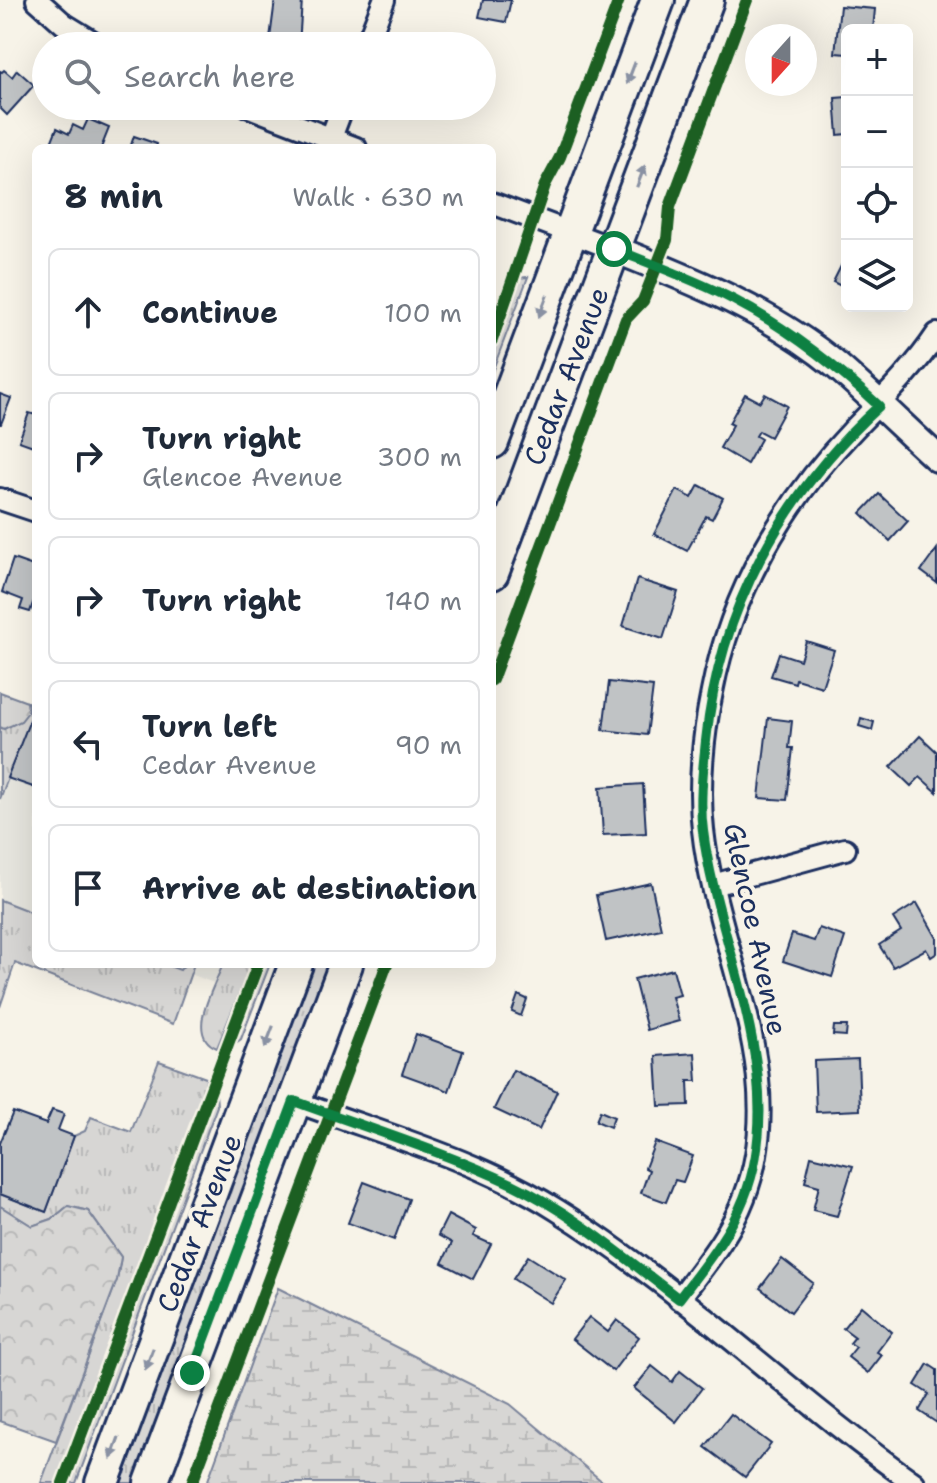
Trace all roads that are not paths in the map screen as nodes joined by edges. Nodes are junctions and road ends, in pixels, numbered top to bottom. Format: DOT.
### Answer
graph roads {
  1 [pos="37,0"];
  2 [pos="384,0"];
  3 [pos="658,0"];
  4 [pos="707,0"];
  5 [pos="77,32"];
  6 [pos="371,32"];
  7 [pos="278,120"];
  8 [pos="338,120"];
  9 [pos="329,143"];
  10 [pos="496,205"];
  11 [pos="570,233"];
  12 [pos="614,249"];
  13 [pos="937,334"];
  14 [pos="879,406"];
  15 [pos="496,431"];
  16 [pos="937,458"];
  17 [pos="0,499"];
  18 [pos="32,510"];
  19 [pos="496,562"];
  20 [pos="845,849"];
  21 [pos="713,885"];
  22 [pos="295,968"];
  23 [pos="344,968"];
  24 [pos="294,1101"];
  25 [pos="679,1299"];
  26 [pos="102,1483"];
  27 [pos="151,1483"];
  28 [pos="914,1483"];
  1 -- 5 [label="street"];
  2 -- 6 [label="street"];
  3 -- 11 [label="main road, Cedar Avenue, one-way"];
  12 -- 4 [label="main road, Cedar Avenue, one-way"];
  7 -- 9 [label="street"];
  8 -- 9 [label="street"];
  10 -- 11 [label="street"];
  11 -- 12 [label="street"];
  11 -- 15 [label="main road, Cedar Avenue, one-way"];
  12 -- 14 [label="street"];
  12 -- 19 [label="main road, Cedar Avenue"];
  13 -- 14 [label="street, Glencoe Avenue"];
  14 -- 16 [label="street"];
  14 -- 21 [label="street, Glencoe Avenue"];
  17 -- 18 [label="street"];
  20 -- 21 [label="street"];
  21 -- 25 [label="street, Glencoe Avenue"];
  22 -- 26 [label="main road, Cedar Avenue, one-way"];
  23 -- 24 [label="main road, Cedar Avenue"];
  24 -- 25 [label="street"];
  24 -- 27 [label="main road, Cedar Avenue"];
  25 -- 28 [label="street"];
}
